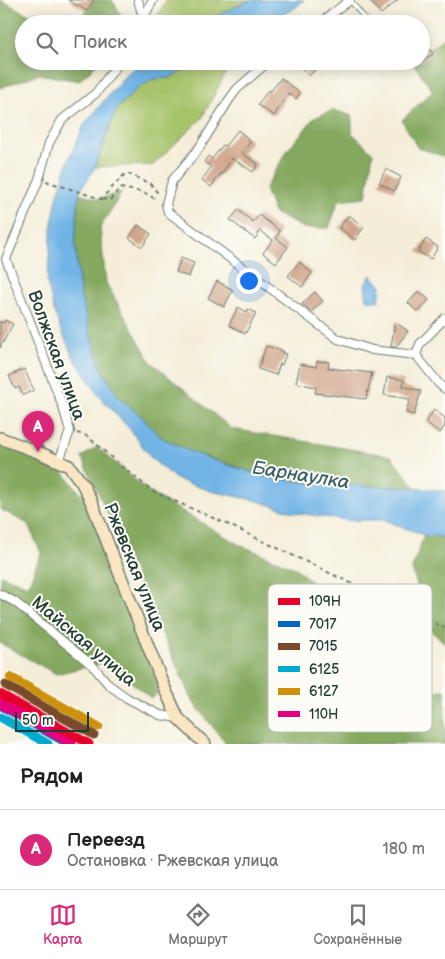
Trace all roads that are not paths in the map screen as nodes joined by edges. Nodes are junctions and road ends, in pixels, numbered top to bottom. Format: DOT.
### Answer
graph roads {
  1 [pos="138,0"];
  2 [pos="152,0"];
  3 [pos="350,0"];
  4 [pos="140,15"];
  5 [pos="144,15"];
  6 [pos="331,15"];
  7 [pos="362,15"];
  8 [pos="113,70"];
  9 [pos="259,70"];
  10 [pos="3,258"];
  11 [pos="445,318"];
  12 [pos="416,355"];
  13 [pos="445,389"];
  14 [pos="0,438"];
  15 [pos="58,461"];
  16 [pos="0,594"];
  17 [pos="178,718"];
  18 [pos="205,744"];
  1 -- 4 [label="street"];
  2 -- 5 [label="street"];
  3 -- 6 [label="street"];
  3 -- 7 [label="lane"];
  8 -- 10 [label="street, Волжская улица"];
  9 -- 12 [label="street"];
  10 -- 15 [label="street, Волжская улица"];
  11 -- 12 [label="street"];
  12 -- 13 [label="street"];
  14 -- 15 [label="main road, Ржевская улица"];
  15 -- 17 [label="main road, Ржевская улица"];
  16 -- 17 [label="street, Майская улица"];
  17 -- 18 [label="main road, Ржевская улица"];
}
